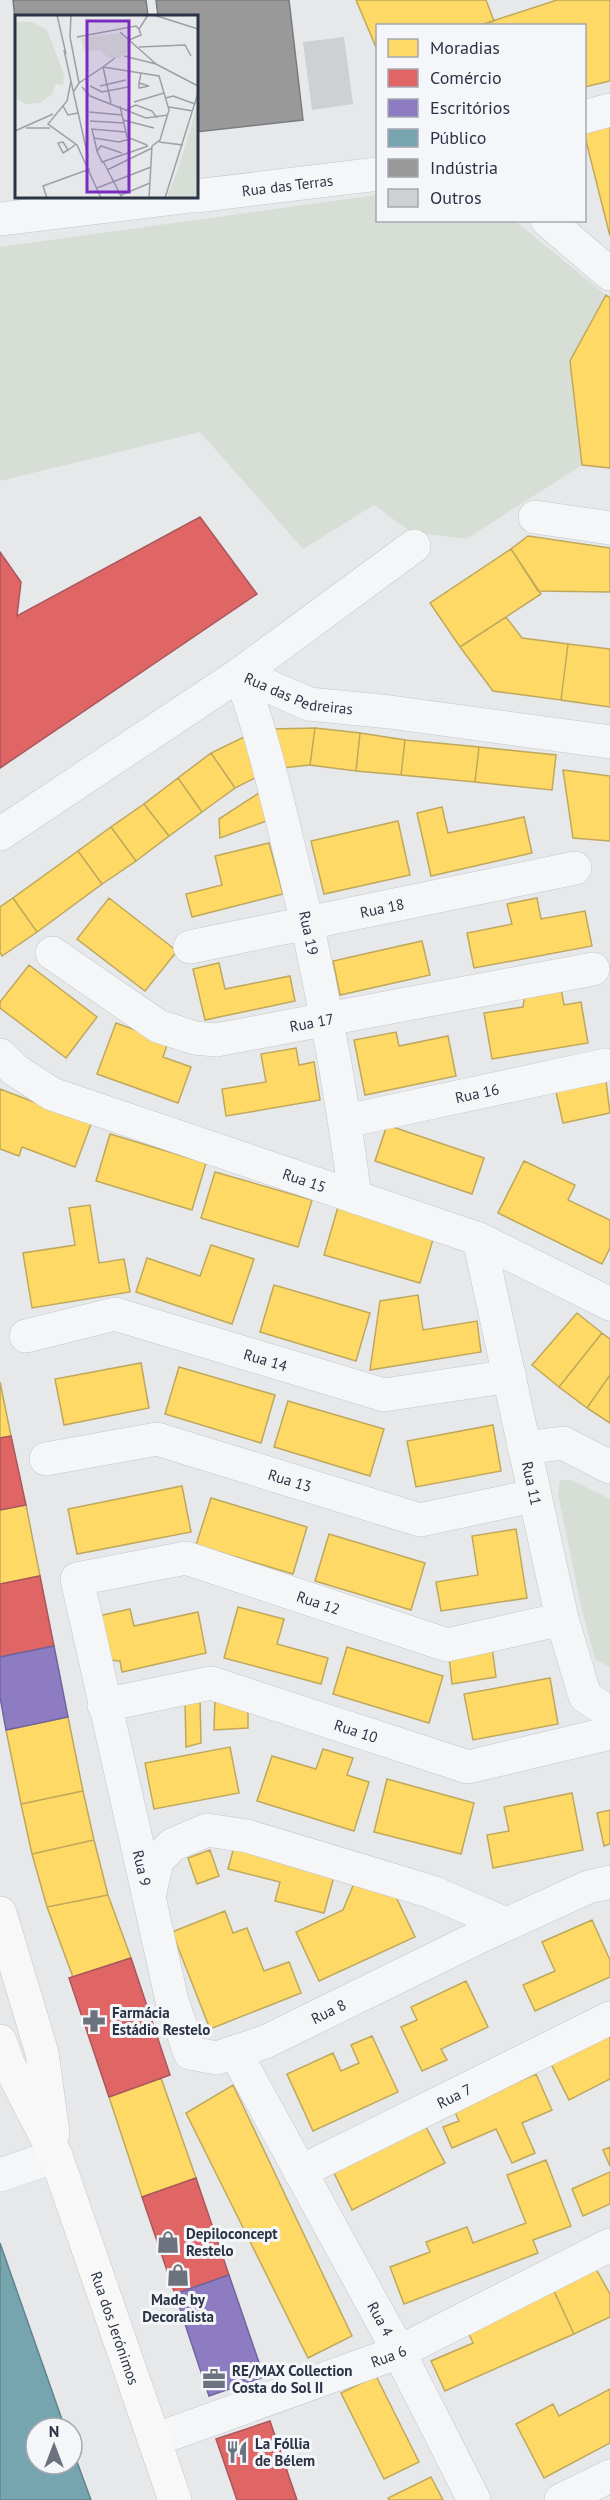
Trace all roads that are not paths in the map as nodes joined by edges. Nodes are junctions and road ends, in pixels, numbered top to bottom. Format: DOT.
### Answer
graph roads {
  1 [pos="610,110"];
  2 [pos="586,117"];
  3 [pos="376,174"];
  4 [pos="198,196"];
  5 [pos="173,198"];
  6 [pos="0,219"];
  7 [pos="549,222"];
  8 [pos="610,274"];
  9 [pos="535,517"];
  10 [pos="610,528"];
  11 [pos="414,546"];
  12 [pos="240,674"];
  13 [pos="610,742"];
  14 [pos="0,834"];
  15 [pos="575,868"];
  16 [pos="308,923"];
  17 [pos="190,947"];
  18 [pos="52,953"];
  19 [pos="593,969"];
  20 [pos="326,1018"];
  21 [pos="0,1055"];
  22 [pos="606,1065"];
  23 [pos="346,1121"];
  24 [pos="355,1197"];
  25 [pos="479,1239"];
  26 [pos="603,1293"];
  27 [pos="26,1336"];
  28 [pos="510,1377"];
  29 [pos="524,1448"];
  30 [pos="46,1459"];
  31 [pos="610,1467"];
  32 [pos="533,1496"];
  33 [pos="77,1579"];
  34 [pos="562,1619"];
  35 [pos="104,1705"];
  36 [pos="610,1713"];
  37 [pos="610,1733"];
  38 [pos="610,1882"];
  39 [pos="148,1897"];
  40 [pos="0,1913"];
  41 [pos="506,1924"];
  42 [pos="610,2018"];
  43 [pos="0,2041"];
  44 [pos="235,2052"];
  45 [pos="56,2156"];
  46 [pos="300,2172"];
  47 [pos="0,2175"];
  48 [pos="610,2245"];
  49 [pos="399,2352"];
  50 [pos="154,2440"];
  51 [pos="610,2476"];
  52 [pos="175,2500"];
  53 [pos="474,2500"];
  54 [pos="561,2500"];
  1 -- 2 [label="street"];
  3 -- 4 [label="street, Rua das Terras"];
  5 -- 6 [label="street"];
  7 -- 8 [label="street"];
  9 -- 10 [label="street"];
  11 -- 12 [label="street"];
  12 -- 13 [label="street, Rua das Pedreiras"];
  12 -- 14 [label="street, Rua das Pedreiras"];
  12 -- 16 [label="street, Rua 19"];
  15 -- 16 [label="street, Rua 18"];
  16 -- 17 [label="street, Rua 18"];
  16 -- 20 [label="street, Rua 19"];
  18 -- 20 [label="street, Rua 17"];
  19 -- 20 [label="street, Rua 17"];
  20 -- 23 [label="street, Rua 19"];
  21 -- 24 [label="street, Rua 15"];
  22 -- 23 [label="street, Rua 16"];
  23 -- 24 [label="street, Rua 19"];
  24 -- 25 [label="street, Rua 15"];
  25 -- 26 [label="street, Rua 15"];
  25 -- 28 [label="street, Rua 11"];
  27 -- 28 [label="street, Rua 14"];
  28 -- 29 [label="street, Rua 11"];
  29 -- 31 [label="street"];
  29 -- 32 [label="street, Rua 11"];
  30 -- 32 [label="street, Rua 13"];
  32 -- 34 [label="street, Rua 11"];
  33 -- 34 [label="street, Rua 12"];
  33 -- 35 [label="street, Rua 9"];
  34 -- 36 [label="street, Rua 11"];
  35 -- 37 [label="street, Rua 10"];
  35 -- 39 [label="street, Rua 9"];
  38 -- 41 [label="street, Rua 8"];
  39 -- 41 [label="street, Rua 9"];
  39 -- 44 [label="street, Rua 8"];
  40 -- 45 [label="main road, Rua dos Jerónimos"];
  41 -- 44 [label="street, Rua 8"];
  42 -- 46 [label="street, Rua 7"];
  43 -- 45 [label="main road, Rua dos Jerónimos"];
  44 -- 46 [label="street, Rua 4"];
  45 -- 47 [label="street"];
  45 -- 50 [label="main road, Rua dos Jerónimos"];
  46 -- 49 [label="street, Rua 4"];
  48 -- 49 [label="street, Rua 6"];
  49 -- 50 [label="street, Rua 6"];
  49 -- 53 [label="street, Rua 4"];
  50 -- 52 [label="main road, Rua dos Jerónimos"];
  51 -- 54 [label="street"];
}
